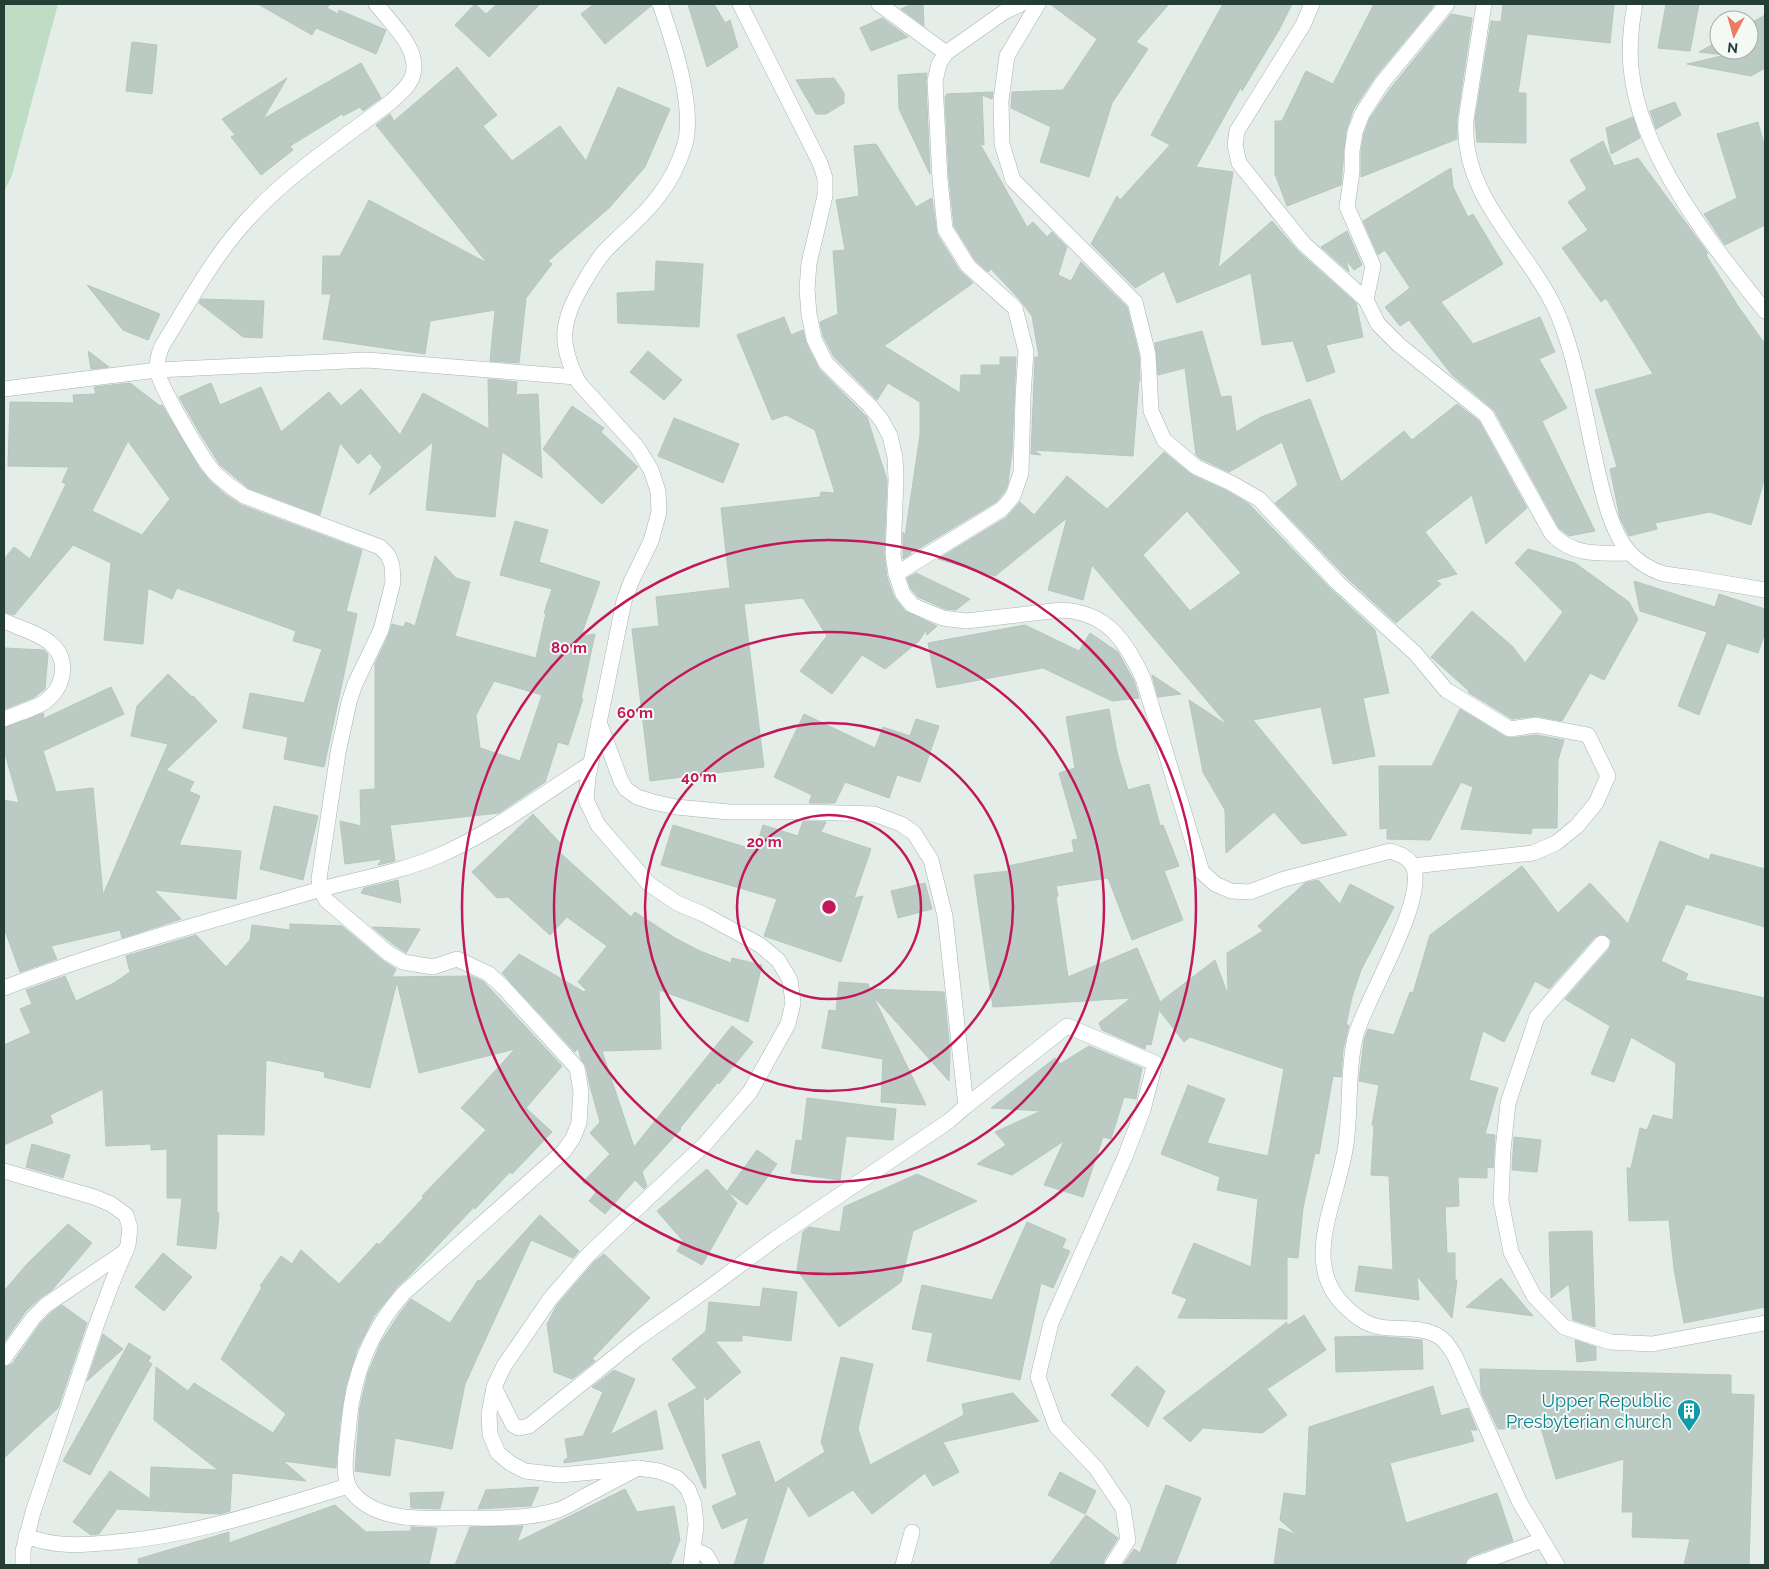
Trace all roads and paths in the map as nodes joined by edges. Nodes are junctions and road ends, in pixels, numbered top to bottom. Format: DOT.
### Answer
graph roads {
  1 [pos="376,4"];
  2 [pos="660,4"];
  3 [pos="740,4"];
  4 [pos="879,4"];
  5 [pos="1021,4"];
  6 [pos="1038,4"];
  7 [pos="1312,4"];
  8 [pos="1447,4"];
  9 [pos="1484,4"];
  10 [pos="1635,4"];
  11 [pos="946,53"];
  12 [pos="1366,300"];
  13 [pos="1765,311"];
  14 [pos="157,370"];
  15 [pos="576,377"];
  16 [pos="4,389"];
  17 [pos="1630,554"];
  18 [pos="896,574"];
  19 [pos="1765,590"];
  20 [pos="4,621"];
  21 [pos="4,718"];
  22 [pos="599,722"];
  23 [pos="590,764"];
  24 [pos="1413,866"];
  25 [pos="321,890"];
  26 [pos="1602,943"];
  27 [pos="4,988"];
  28 [pos="966,1106"];
  29 [pos="4,1172"];
  30 [pos="126,1251"];
  31 [pos="1765,1323"];
  32 [pos="4,1358"];
  33 [pos="494,1387"];
  34 [pos="638,1468"];
  35 [pos="348,1486"];
  36 [pos="912,1532"];
  37 [pos="26,1536"];
  38 [pos="1542,1540"];
  39 [pos="694,1550"];
  40 [pos="23,1565"];
  41 [pos="691,1565"];
  42 [pos="712,1565"];
  43 [pos="903,1565"];
  44 [pos="1112,1565"];
  45 [pos="1474,1565"];
  46 [pos="1557,1565"];
  1 -- 14 [label="street"];
  2 -- 15 [label="street"];
  3 -- 18 [label="street"];
  4 -- 11 [label="street"];
  5 -- 11 [label="street"];
  6 -- 24 [label="street"];
  7 -- 12 [label="street"];
  8 -- 12 [label="street"];
  9 -- 17 [label="street"];
  10 -- 13 [label="street"];
  11 -- 18 [label="street"];
  12 -- 17 [label="street"];
  14 -- 15 [label="street"];
  14 -- 16 [label="street"];
  14 -- 25 [label="street"];
  15 -- 22 [label="street"];
  17 -- 19 [label="street"];
  18 -- 24 [label="street"];
  20 -- 21 [label="street"];
  22 -- 23 [label="street"];
  22 -- 28 [label="street"];
  23 -- 25 [label="street"];
  23 -- 33 [label="street"];
  24 -- 38 [label="street"];
  25 -- 27 [label="street"];
  25 -- 35 [label="street"];
  26 -- 31 [label="street"];
  28 -- 33 [label="street"];
  28 -- 44 [label="street"];
  29 -- 30 [label="street"];
  30 -- 32 [label="street"];
  30 -- 37 [label="street"];
  33 -- 34 [label="street"];
  34 -- 35 [label="street"];
  34 -- 39 [label="street"];
  35 -- 37 [label="street"];
  36 -- 43 [label="street"];
  37 -- 40 [label="street"];
  38 -- 45 [label="street"];
  38 -- 46 [label="street"];
  39 -- 41 [label="street"];
  39 -- 42 [label="street"];
}
